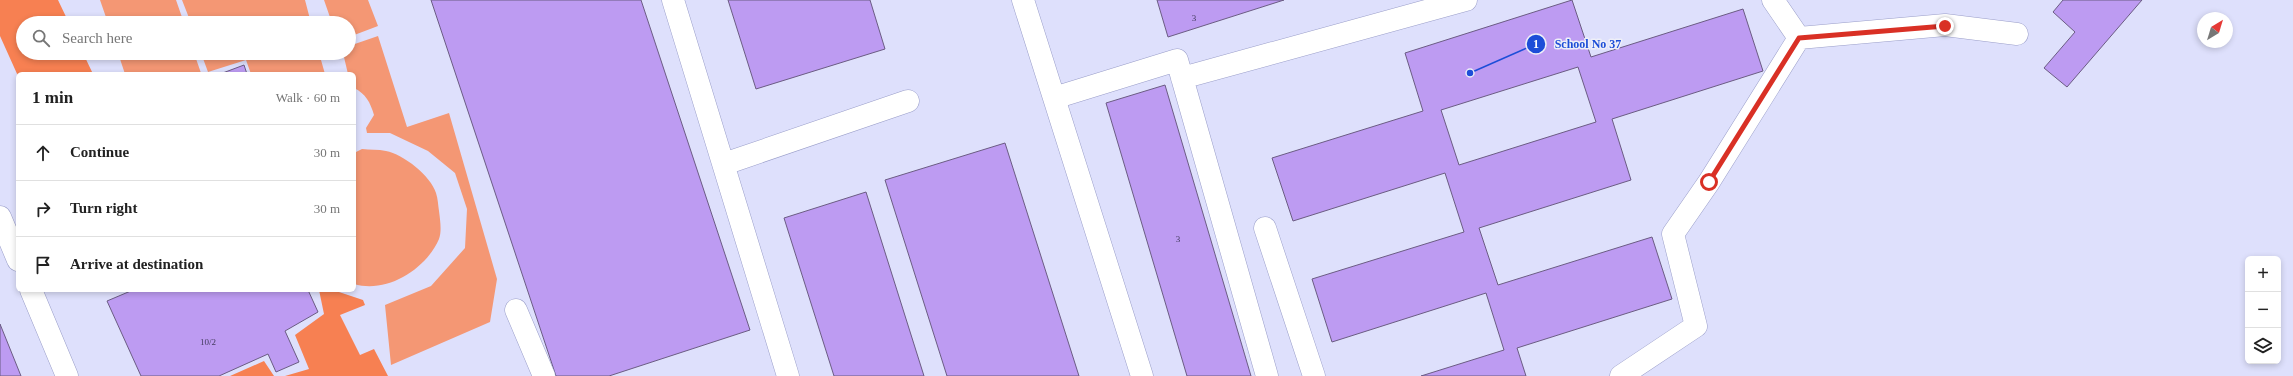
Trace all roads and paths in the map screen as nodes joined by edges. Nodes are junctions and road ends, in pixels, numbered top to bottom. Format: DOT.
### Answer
graph roads {
  1 [pos="673,0"];
  2 [pos="1023,0"];
  3 [pos="1466,0"];
  4 [pos="1773,0"];
  5 [pos="2017,34"];
  6 [pos="1799,38"];
  7 [pos="1182,78"];
  8 [pos="1054,98"];
  9 [pos="908,101"];
  10 [pos="724,164"];
  11 [pos="0,216"];
  12 [pos="1265,228"];
  13 [pos="16,255"];
  14 [pos="32,292"];
  15 [pos="516,310"];
  16 [pos="67,376"];
  17 [pos="544,376"];
  18 [pos="788,376"];
  19 [pos="1142,376"];
  20 [pos="1267,376"];
  21 [pos="1314,376"];
  22 [pos="1621,376"];
  1 -- 10 [label="street"];
  2 -- 8 [label="street"];
  3 -- 7 [label="street"];
  4 -- 6 [label="street"];
  5 -- 6 [label="street"];
  6 -- 22 [label="street"];
  7 -- 8 [label="street"];
  7 -- 20 [label="street"];
  8 -- 19 [label="street"];
  9 -- 10 [label="street"];
  10 -- 18 [label="street"];
  11 -- 13 [label="street"];
  12 -- 21 [label="street"];
  14 -- 16 [label="street"];
  15 -- 17 [label="street"];
}
